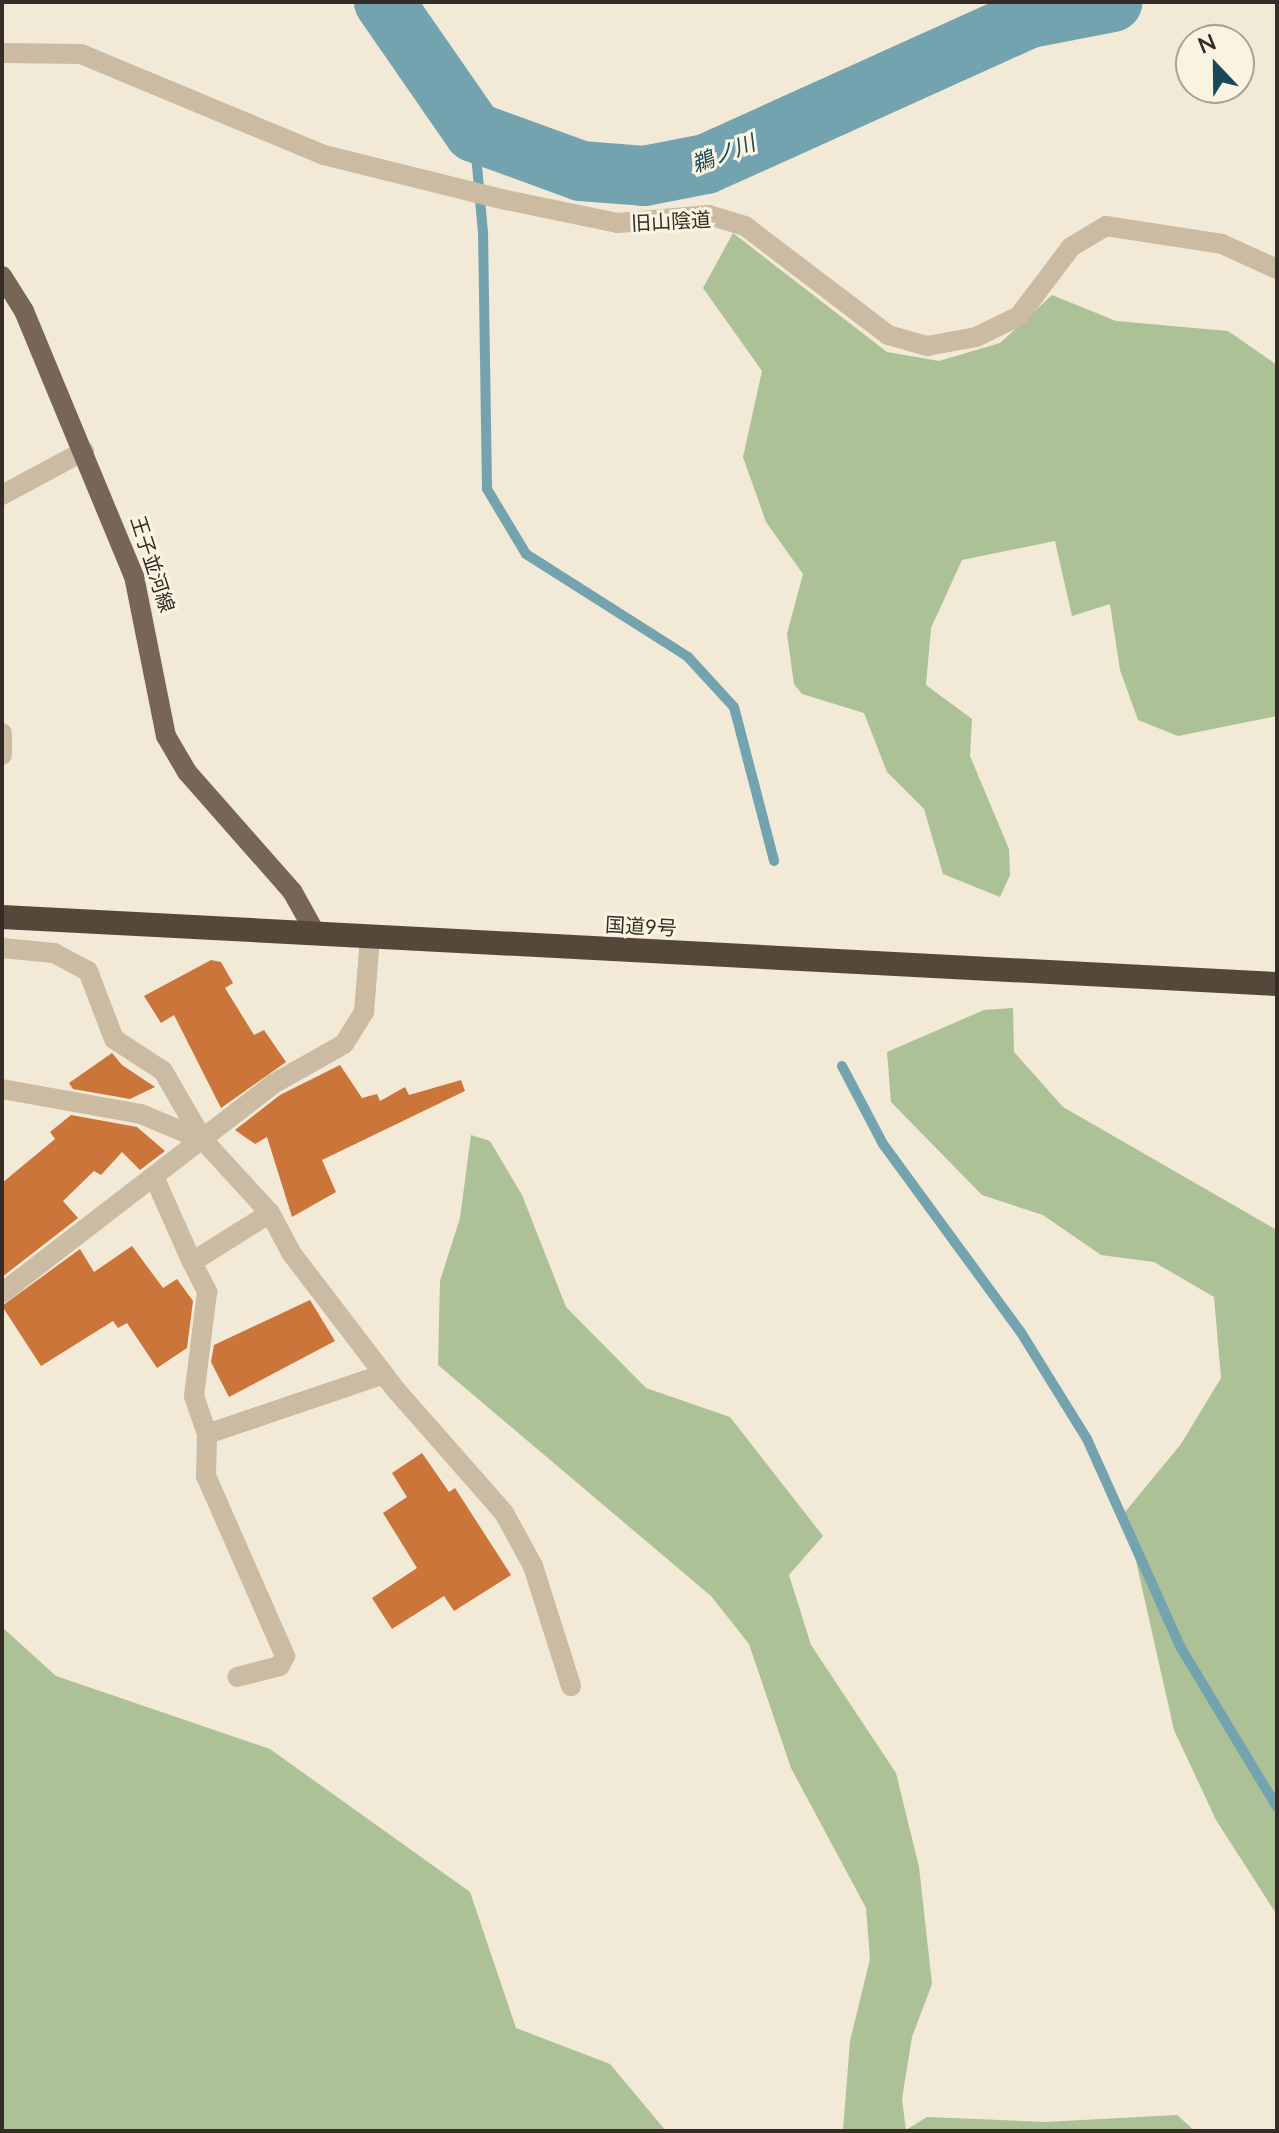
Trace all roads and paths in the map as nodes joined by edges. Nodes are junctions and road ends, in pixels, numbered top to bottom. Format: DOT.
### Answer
graph roads {
  1 [pos="2,53"];
  2 [pos="1277,269"];
  3 [pos="2,276"];
  4 [pos="84,451"];
  5 [pos="2,495"];
  6 [pos="2,733"];
  7 [pos="2,755"];
  8 [pos="2,917"];
  9 [pos="316,934"];
  10 [pos="370,937"];
  11 [pos="2,948"];
  12 [pos="1277,984"];
  13 [pos="2,1089"];
  14 [pos="203,1140"];
  15 [pos="155,1179"];
  16 [pos="270,1213"];
  17 [pos="192,1262"];
  18 [pos="2,1293"];
  19 [pos="384,1374"];
  20 [pos="207,1434"];
  21 [pos="237,1677"];
  22 [pos="571,1686"];
  1 -- 2 [label="street, 旧山陰道"];
  3 -- 4 [label="main road, 王子並河線"];
  4 -- 5 [label="street"];
  4 -- 9 [label="main road, 王子並河線"];
  6 -- 7 [label="street"];
  8 -- 9 [label="highway, 国道9号"];
  9 -- 10 [label="highway, 国道9号"];
  10 -- 12 [label="highway, 国道9号"];
  10 -- 14 [label="street"];
  11 -- 14 [label="street"];
  13 -- 14 [label="street"];
  14 -- 15 [label="street"];
  14 -- 16 [label="street"];
  15 -- 17 [label="street"];
  15 -- 18 [label="street"];
  16 -- 17 [label="street"];
  16 -- 19 [label="street"];
  17 -- 20 [label="street"];
  19 -- 20 [label="street"];
  19 -- 22 [label="street"];
  20 -- 21 [label="street"];
}
